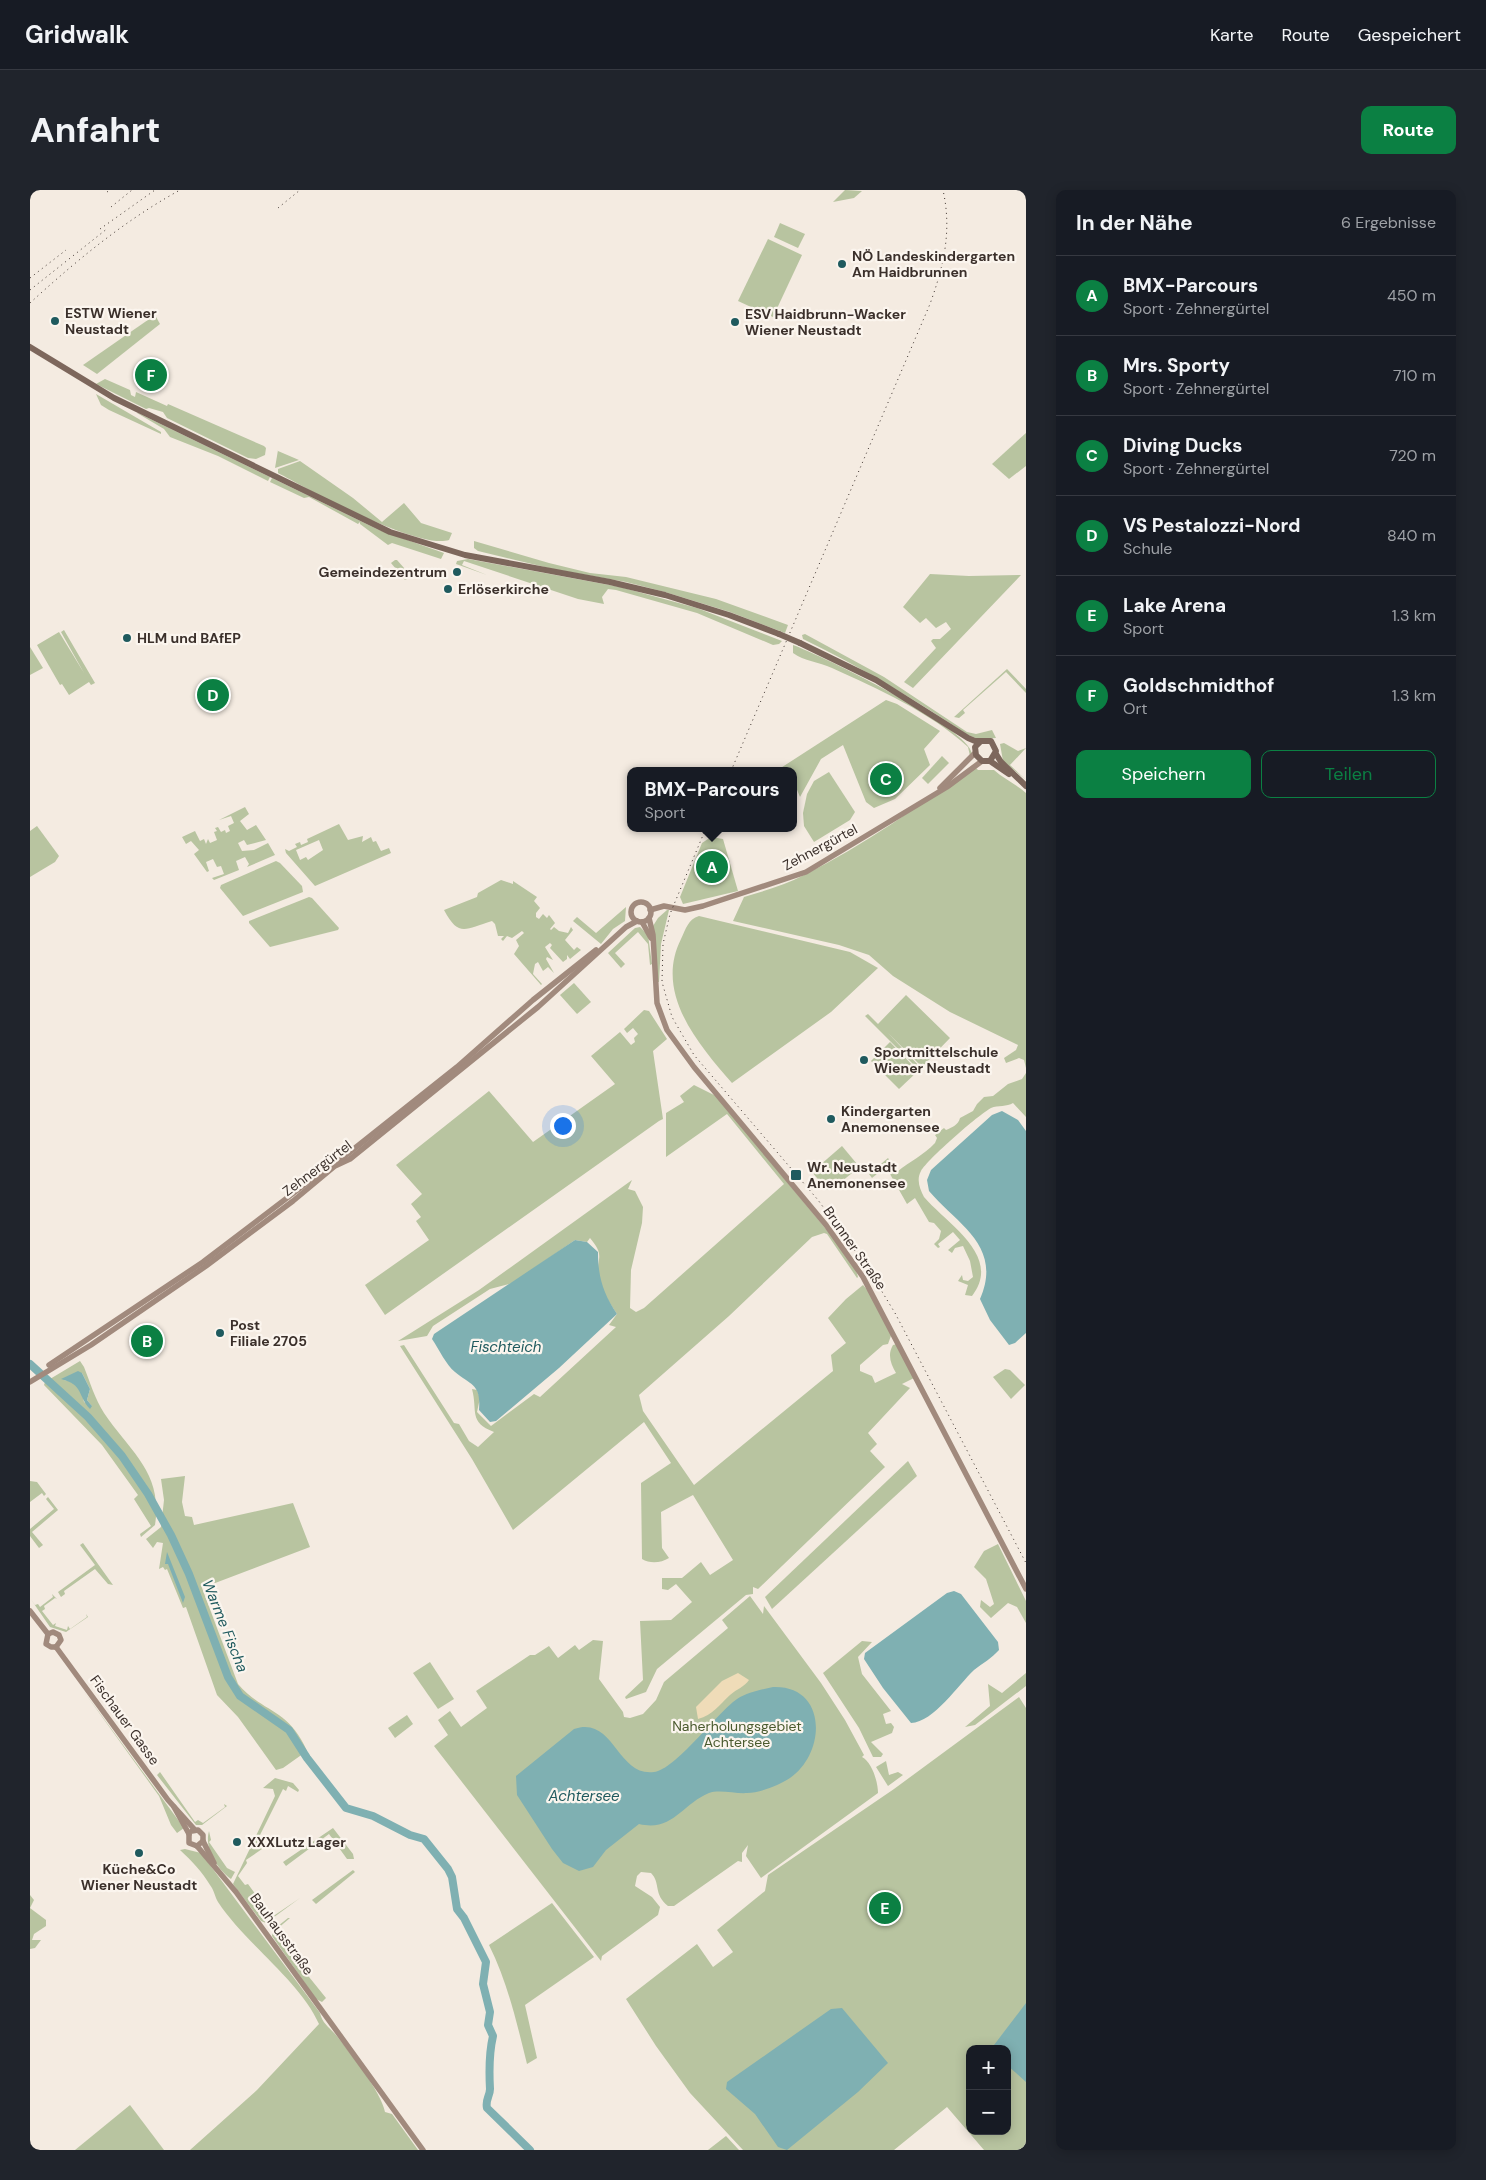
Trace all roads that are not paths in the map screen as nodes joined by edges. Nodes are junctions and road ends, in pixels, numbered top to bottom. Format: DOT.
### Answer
graph roads {
  1 [pos="30,346"];
  2 [pos="954,729"];
  3 [pos="980,742"];
  4 [pos="975,751"];
  5 [pos="996,754"];
  6 [pos="990,760"];
  7 [pos="982,761"];
  8 [pos="1016,778"];
  9 [pos="1026,786"];
  10 [pos="935,793"];
  11 [pos="650,910"];
  12 [pos="649,918"];
  13 [pos="637,920"];
  14 [pos="652,940"];
  15 [pos="35,1376"];
  16 [pos="30,1382"];
  17 [pos="1026,1589"];
  18 [pos="30,1611"];
  19 [pos="48,1634"];
  20 [pos="56,1647"];
  21 [pos="173,1807"];
  22 [pos="195,1830"];
  23 [pos="189,1834"];
  24 [pos="203,1841"];
  25 [pos="197,1846"];
  26 [pos="215,1865"];
  27 [pos="423,2150"];
  1 -- 2 [label="main road, bridge"];
  2 -- 3 [label="main road"];
  2 -- 4 [label="main road"];
  3 -- 4 [label="main road"];
  3 -- 5 [label="main road"];
  4 -- 7 [label="main road"];
  4 -- 10 [label="main road, Zehnergürtel"];
  5 -- 6 [label="main road"];
  5 -- 8 [label="main road"];
  6 -- 7 [label="main road"];
  6 -- 8 [label="main road"];
  7 -- 10 [label="main road, Zehnergürtel"];
  8 -- 9 [label="main road"];
  10 -- 11 [label="main road, Zehnergürtel"];
  11 -- 12 [label="main road"];
  11 -- 13 [label="main road"];
  12 -- 13 [label="main road"];
  12 -- 14 [label="main road, Brunner Straße"];
  13 -- 14 [label="main road, Brunner Straße"];
  13 -- 15 [label="main road, Zehnergürtel"];
  14 -- 17 [label="main road, Brunner Straße"];
  15 -- 16 [label="main road, Zehnergürtel"];
  18 -- 19 [label="main road, Fischauer Gasse"];
  19 -- 20 [label="main road, Fischauer Gasse"];
  19 -- 20 [label="main road, Fischauer Gasse"];
  20 -- 21 [label="main road, Fischauer Gasse"];
  21 -- 22 [label="main road, Fischauer Gasse"];
  21 -- 23 [label="main road, Fischauer Gasse"];
  22 -- 23 [label="main road"];
  22 -- 24 [label="main road"];
  23 -- 25 [label="main road"];
  24 -- 25 [label="main road"];
  24 -- 26 [label="main road, Bauhausstraße"];
  25 -- 26 [label="main road, Bauhausstraße"];
  26 -- 27 [label="main road, Bauhausstraße"];
}
